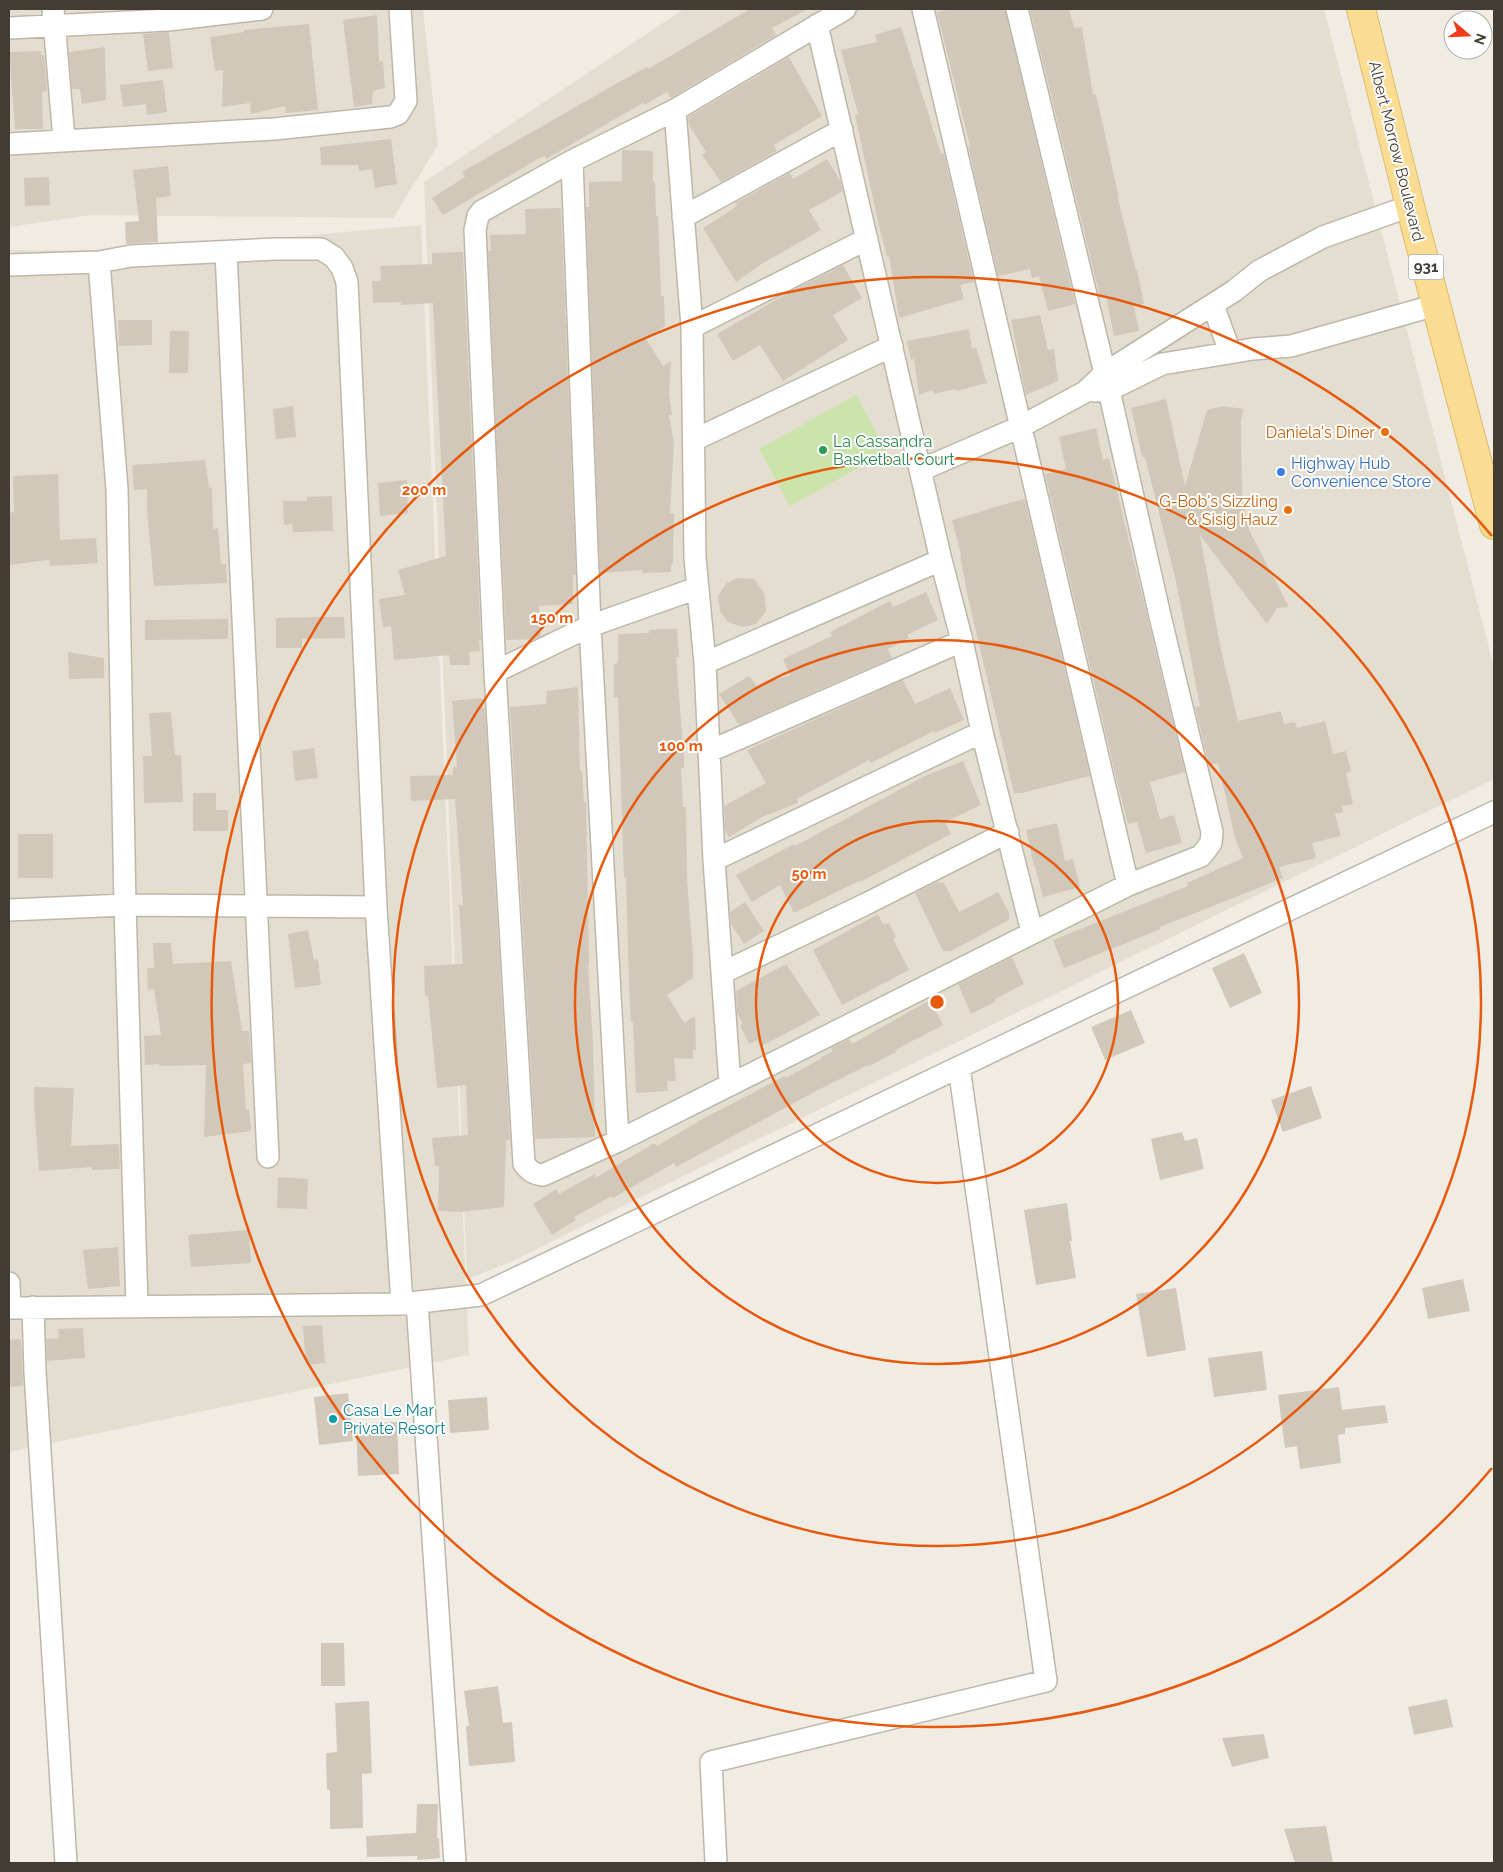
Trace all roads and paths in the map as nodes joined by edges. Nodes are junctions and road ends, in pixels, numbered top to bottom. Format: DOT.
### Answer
graph roads {
  1 [pos="262,9"];
  2 [pos="400,9"];
  3 [pos="845,9"];
  4 [pos="923,9"];
  5 [pos="1017,9"];
  6 [pos="1361,9"];
  7 [pos="167,14"];
  8 [pos="54,17"];
  9 [pos="817,25"];
  10 [pos="9,28"];
  11 [pos="675,110"];
  12 [pos="842,130"];
  13 [pos="64,140"];
  14 [pos="9,144"];
  15 [pos="572,162"];
  16 [pos="1410,206"];
  17 [pos="684,217"];
  18 [pos="867,239"];
  19 [pos="226,252"];
  20 [pos="99,262"];
  21 [pos="9,265"];
  22 [pos="1436,304"];
  23 [pos="1213,305"];
  24 [pos="692,327"];
  25 [pos="892,346"];
  26 [pos="1230,352"];
  27 [pos="1107,381"];
  28 [pos="1020,427"];
  29 [pos="694,440"];
  30 [pos="921,470"];
  31 [pos="1494,525"];
  32 [pos="941,560"];
  33 [pos="697,588"];
  34 [pos="590,626"];
  35 [pos="962,641"];
  36 [pos="705,663"];
  37 [pos="495,672"];
  38 [pos="982,732"];
  39 [pos="710,751"];
  40 [pos="1494,812"];
  41 [pos="1008,832"];
  42 [pos="714,860"];
  43 [pos="1128,885"];
  44 [pos="125,905"];
  45 [pos="255,906"];
  46 [pos="376,907"];
  47 [pos="9,910"];
  48 [pos="1032,932"];
  49 [pos="722,973"];
  50 [pos="959,1067"];
  51 [pos="730,1085"];
  52 [pos="618,1140"];
  53 [pos="268,1157"];
  54 [pos="9,1282"];
  55 [pos="409,1303"];
  56 [pos="137,1306"];
  57 [pos="33,1307"];
  58 [pos="9,1308"];
  59 [pos="66,1863"];
  60 [pos="455,1863"];
  61 [pos="716,1863"];
  1 -- 7 [label="street"];
  2 -- 13 [label="street"];
  3 -- 9 [label="street"];
  4 -- 28 [label="street"];
  5 -- 27 [label="street"];
  6 -- 16 [label="main road, Albert Morrow Boulevard / 931"];
  7 -- 8 [label="street"];
  8 -- 10 [label="street"];
  8 -- 13 [label="street"];
  9 -- 11 [label="street"];
  9 -- 12 [label="street"];
  11 -- 15 [label="street"];
  11 -- 17 [label="street"];
  12 -- 17 [label="street"];
  12 -- 18 [label="street"];
  13 -- 14 [label="street"];
  15 -- 34 [label="street"];
  15 -- 37 [label="street"];
  16 -- 22 [label="main road, Albert Morrow Boulevard / 931"];
  16 -- 23 [label="street"];
  17 -- 24 [label="street"];
  18 -- 24 [label="street"];
  18 -- 25 [label="street"];
  19 -- 20 [label="street"];
  19 -- 45 [label="street"];
  19 -- 46 [label="street"];
  20 -- 21 [label="street"];
  20 -- 44 [label="street"];
  22 -- 26 [label="street"];
  22 -- 31 [label="main road, Albert Morrow Boulevard / 931"];
  23 -- 26 [label="street"];
  23 -- 27 [label="street"];
  24 -- 29 [label="street"];
  25 -- 29 [label="street"];
  25 -- 30 [label="street"];
  26 -- 27 [label="street"];
  27 -- 28 [label="street"];
  27 -- 43 [label="street"];
  28 -- 30 [label="street"];
  28 -- 43 [label="street"];
  29 -- 33 [label="street"];
  30 -- 32 [label="street"];
  32 -- 35 [label="street"];
  32 -- 36 [label="street"];
  33 -- 34 [label="street"];
  33 -- 36 [label="street"];
  34 -- 37 [label="street"];
  34 -- 52 [label="street"];
  35 -- 38 [label="street"];
  35 -- 39 [label="street"];
  36 -- 39 [label="street"];
  37 -- 52 [label="street"];
  38 -- 41 [label="street"];
  38 -- 42 [label="street"];
  39 -- 42 [label="street"];
  40 -- 50 [label="street"];
  41 -- 48 [label="street"];
  41 -- 49 [label="street"];
  42 -- 49 [label="street"];
  43 -- 48 [label="street"];
  44 -- 45 [label="street"];
  44 -- 47 [label="street"];
  44 -- 56 [label="street"];
  45 -- 46 [label="street"];
  45 -- 53 [label="street"];
  46 -- 55 [label="street"];
  48 -- 51 [label="street"];
  49 -- 51 [label="street"];
  50 -- 55 [label="street"];
  50 -- 61 [label="street"];
  51 -- 52 [label="street"];
  54 -- 58 [label="street"];
  55 -- 56 [label="street"];
  55 -- 60 [label="street"];
  56 -- 57 [label="street"];
  57 -- 58 [label="street"];
  57 -- 59 [label="street"];
}
